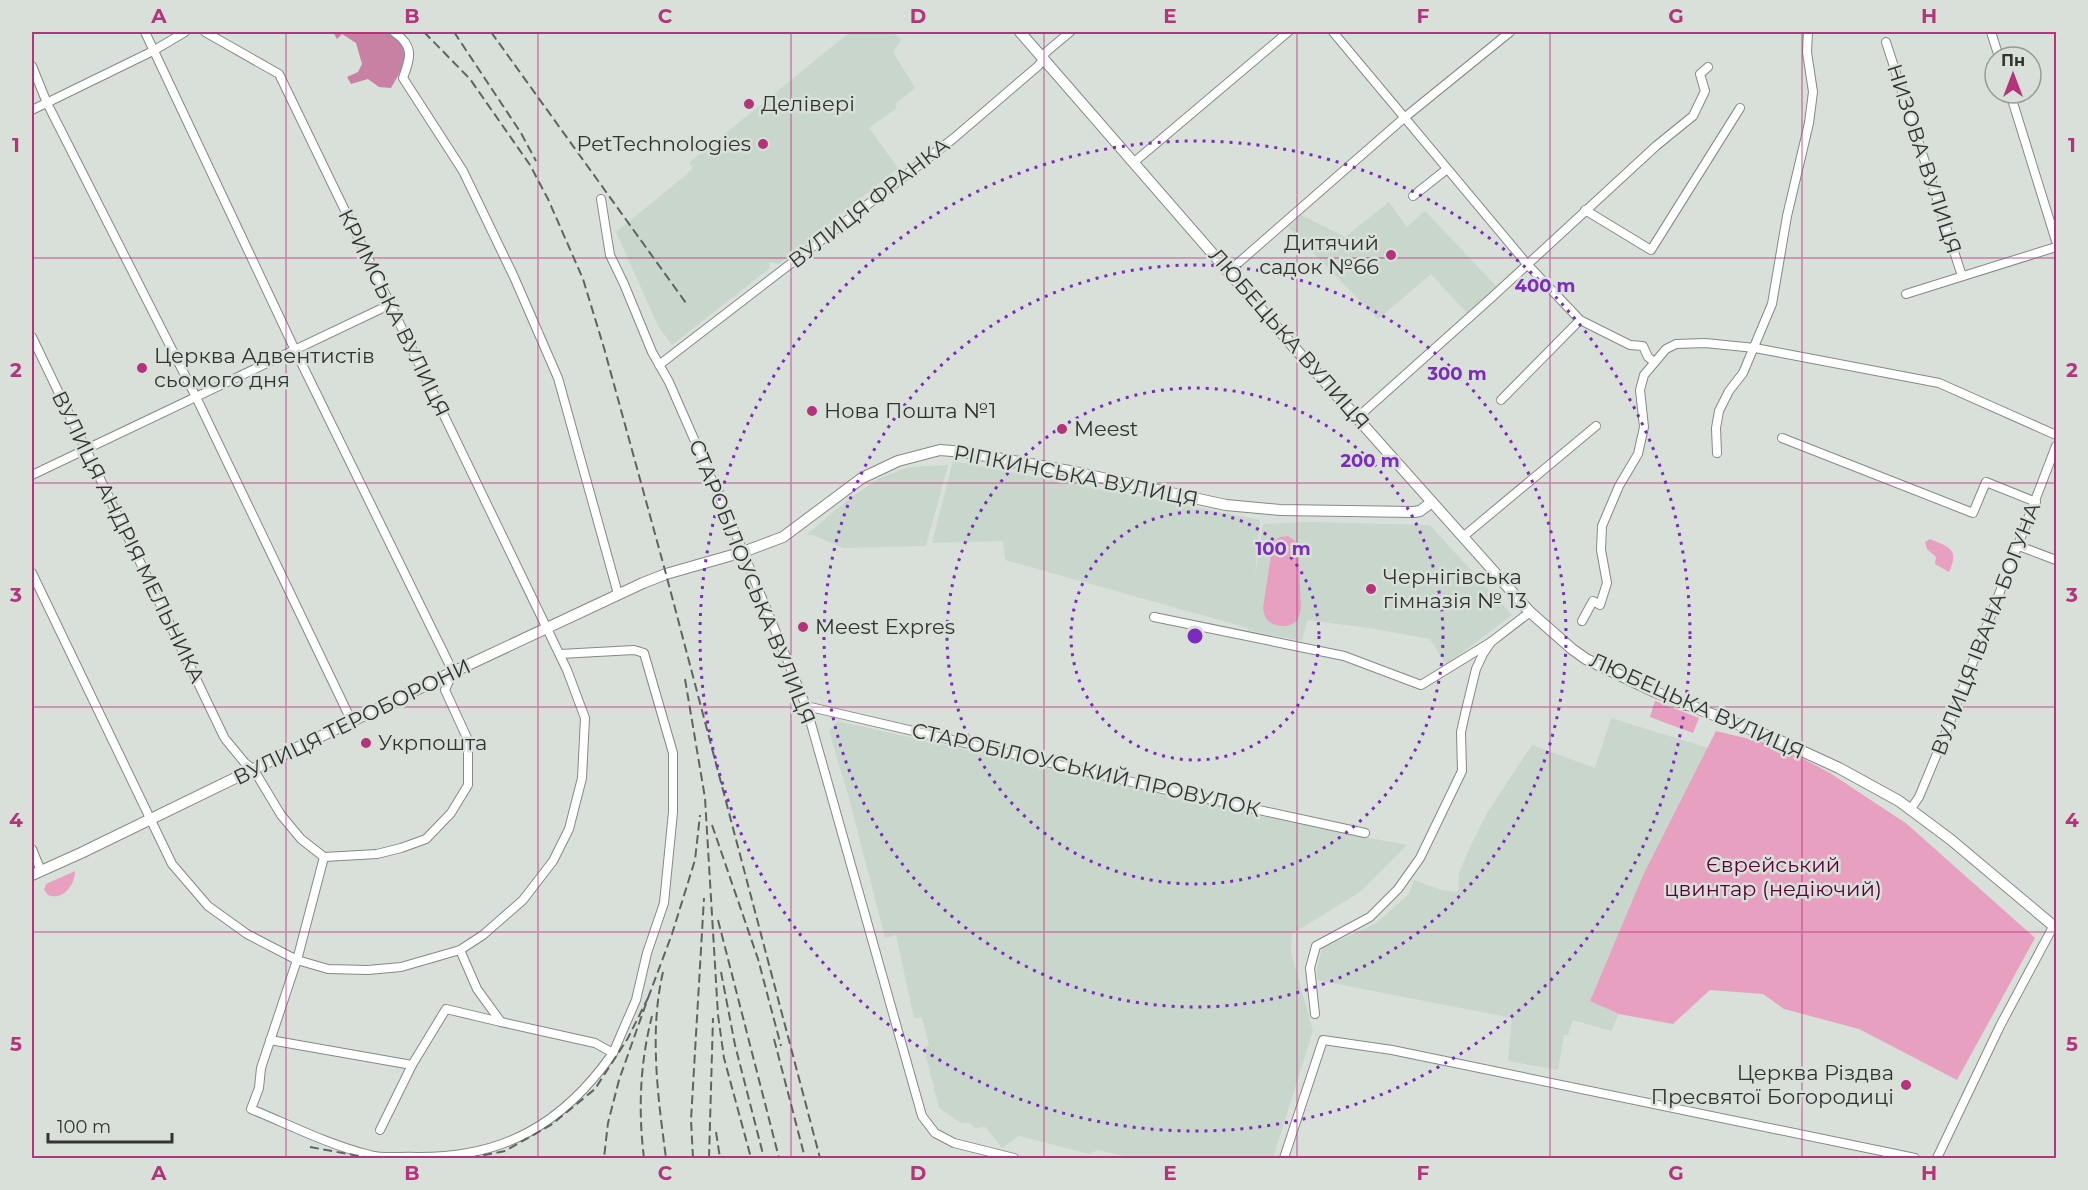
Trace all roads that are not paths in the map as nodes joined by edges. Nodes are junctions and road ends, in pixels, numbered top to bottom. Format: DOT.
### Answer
graph roads {
  1 [pos="145,32"];
  2 [pos="185,32"];
  3 [pos="205,32"];
  4 [pos="394,32"];
  5 [pos="1020,32"];
  6 [pos="1070,32"];
  7 [pos="1288,32"];
  8 [pos="1333,32"];
  9 [pos="1510,32"];
  10 [pos="1808,32"];
  11 [pos="1886,42"];
  12 [pos="153,51"];
  13 [pos="1043,60"];
  14 [pos="32,66"];
  15 [pos="1708,67"];
  16 [pos="47,103"];
  17 [pos="2014,105"];
  18 [pos="1740,108"];
  19 [pos="32,110"];
  20 [pos="1404,118"];
  21 [pos="1133,164"];
  22 [pos="1447,168"];
  23 [pos="1413,196"];
  24 [pos="601,199"];
  25 [pos="1586,210"];
  26 [pos="2056,241"];
  27 [pos="2056,247"];
  28 [pos="1527,264"];
  29 [pos="1229,271"];
  30 [pos="1962,276"];
  31 [pos="1906,294"];
  32 [pos="389,305"];
  33 [pos="1580,320"];
  34 [pos="32,337"];
  35 [pos="1755,348"];
  36 [pos="295,350"];
  37 [pos="1651,359"];
  38 [pos="659,365"];
  39 [pos="196,397"];
  40 [pos="1501,400"];
  41 [pos="1358,417"];
  42 [pos="1596,426"];
  43 [pos="2056,435"];
  44 [pos="1782,438"];
  45 [pos="2056,446"];
  46 [pos="85,448"];
  47 [pos="1717,453"];
  48 [pos="32,475"];
  49 [pos="1432,502"];
  50 [pos="2036,502"];
  51 [pos="1464,536"];
  52 [pos="2019,546"];
  53 [pos="743,552"];
  54 [pos="2056,560"];
  55 [pos="673,571"];
  56 [pos="32,573"];
  57 [pos="618,594"];
  58 [pos="1530,612"];
  59 [pos="1154,617"];
  60 [pos="1582,621"];
  61 [pos="547,627"];
  62 [pos="1491,642"];
  63 [pos="560,654"];
  64 [pos="453,672"];
  65 [pos="806,706"];
  66 [pos="352,722"];
  67 [pos="254,770"];
  68 [pos="1911,810"];
  69 [pos="150,818"];
  70 [pos="1365,833"];
  71 [pos="32,849"];
  72 [pos="324,857"];
  73 [pos="36,873"];
  74 [pos="2056,925"];
  75 [pos="460,950"];
  76 [pos="297,960"];
  77 [pos="1315,1014"];
  78 [pos="501,1022"];
  79 [pos="270,1040"];
  80 [pos="613,1053"];
  81 [pos="412,1065"];
  82 [pos="380,1130"];
  83 [pos="1014,1158"];
  84 [pos="1284,1158"];
  85 [pos="1915,1158"];
  86 [pos="1937,1158"];
  1 -- 12 [label="street"];
  2 -- 12 [label="street"];
  3 -- 32 [label="street, КРИМСЬКА ВУЛИЦЯ"];
  4 -- 57 [label="street"];
  5 -- 13 [label="main road, ЛЮБЕЦЬКА ВУЛИЦЯ"];
  6 -- 13 [label="street, ВУЛИЦЯ ФРАНКА"];
  7 -- 21 [label="street"];
  8 -- 20 [label="street"];
  9 -- 20 [label="street"];
  10 -- 35 [label="street"];
  11 -- 30 [label="street, НИЗОВА ВУЛИЦЯ"];
  12 -- 16 [label="street"];
  12 -- 36 [label="street"];
  13 -- 21 [label="main road, ЛЮБЕЦЬКА ВУЛИЦЯ"];
  13 -- 38 [label="street, ВУЛИЦЯ ФРАНКА"];
  14 -- 16 [label="street"];
  15 -- 25 [label="street"];
  16 -- 19 [label="street"];
  16 -- 39 [label="street"];
  17 -- 26 [label="street"];
  18 -- 25 [label="street"];
  20 -- 22 [label="street"];
  20 -- 29 [label="street"];
  21 -- 29 [label="main road, ЛЮБЕЦЬКА ВУЛИЦЯ"];
  22 -- 23 [label="street"];
  22 -- 28 [label="street"];
  24 -- 38 [label="street, СТАРОБІЛОУСЬКА ВУЛИЦЯ"];
  25 -- 28 [label="street"];
  27 -- 30 [label="street"];
  28 -- 33 [label="street"];
  28 -- 41 [label="street"];
  29 -- 41 [label="main road, ЛЮБЕЦЬКА ВУЛИЦЯ"];
  30 -- 31 [label="street"];
  32 -- 36 [label="street"];
  32 -- 61 [label="street, КРИМСЬКА ВУЛИЦЯ"];
  33 -- 37 [label="street"];
  33 -- 40 [label="street"];
  34 -- 46 [label="street, ВУЛИЦЯ АНДРІЯ МЕЛЬНИКА"];
  35 -- 37 [label="street"];
  35 -- 43 [label="street"];
  35 -- 47 [label="street"];
  36 -- 39 [label="street"];
  36 -- 64 [label="street"];
  37 -- 60 [label="street"];
  38 -- 53 [label="street, СТАРОБІЛОУСЬКА ВУЛИЦЯ"];
  39 -- 46 [label="street"];
  39 -- 66 [label="street"];
  41 -- 49 [label="main road, ЛЮБЕЦЬКА ВУЛИЦЯ"];
  42 -- 51 [label="street"];
  44 -- 50 [label="street"];
  45 -- 50 [label="street, ВУЛИЦЯ ІВАНА БОГУНА"];
  46 -- 48 [label="street"];
  46 -- 67 [label="street, ВУЛИЦЯ АНДРІЯ МЕЛЬНИКА"];
  49 -- 51 [label="main road, ЛЮБЕЦЬКА ВУЛИЦЯ"];
  49 -- 53 [label="main road, РІПКИНСЬКА ВУЛИЦЯ"];
  50 -- 52 [label="street, ВУЛИЦЯ ІВАНА БОГУНА"];
  51 -- 58 [label="main road, ЛЮБЕЦЬКА ВУЛИЦЯ"];
  52 -- 54 [label="street"];
  52 -- 68 [label="street, ВУЛИЦЯ ІВАНА БОГУНА"];
  53 -- 55 [label="main road, РІПКИНСЬКА ВУЛИЦЯ"];
  53 -- 65 [label="street, СТАРОБІЛОУСЬКА ВУЛИЦЯ"];
  55 -- 57 [label="main road, ВУЛИЦЯ ТЕРОБОРОНИ"];
  56 -- 69 [label="street, КРИМСЬКА ВУЛИЦЯ"];
  57 -- 61 [label="main road, ВУЛИЦЯ ТЕРОБОРОНИ"];
  58 -- 62 [label="street"];
  58 -- 68 [label="main road, ЛЮБЕЦЬКА ВУЛИЦЯ"];
  59 -- 62 [label="street"];
  61 -- 63 [label="street, КРИМСЬКА ВУЛИЦЯ"];
  61 -- 64 [label="main road, ВУЛИЦЯ ТЕРОБОРОНИ"];
  62 -- 77 [label="street"];
  63 -- 75 [label="street, КРИМСЬКА ВУЛИЦЯ"];
  63 -- 80 [label="street"];
  64 -- 66 [label="main road, ВУЛИЦЯ ТЕРОБОРОНИ"];
  64 -- 72 [label="street"];
  65 -- 70 [label="street, СТАРОБІЛОУСЬКИЙ ПРОВУЛОК"];
  65 -- 83 [label="street, СТАРОБІЛОУСЬКА ВУЛИЦЯ"];
  66 -- 67 [label="main road, ВУЛИЦЯ ТЕРОБОРОНИ"];
  67 -- 69 [label="main road, ВУЛИЦЯ ТЕРОБОРОНИ"];
  67 -- 72 [label="street, ВУЛИЦЯ АНДРІЯ МЕЛЬНИКА"];
  68 -- 74 [label="main road, ЛЮБЕЦЬКА ВУЛИЦЯ"];
  69 -- 73 [label="main road, ВУЛИЦЯ ТЕРОБОРОНИ"];
  69 -- 76 [label="street, КРИМСЬКА ВУЛИЦЯ"];
  71 -- 73 [label="street"];
  72 -- 76 [label="street"];
  74 -- 86 [label="street"];
  75 -- 76 [label="street, КРИМСЬКА ВУЛИЦЯ"];
  75 -- 78 [label="street"];
  76 -- 79 [label="street"];
  78 -- 80 [label="street"];
  78 -- 81 [label="street"];
  79 -- 80 [label="street"];
  79 -- 81 [label="street"];
  81 -- 82 [label="street"];
  84 -- 85 [label="street"];
}
